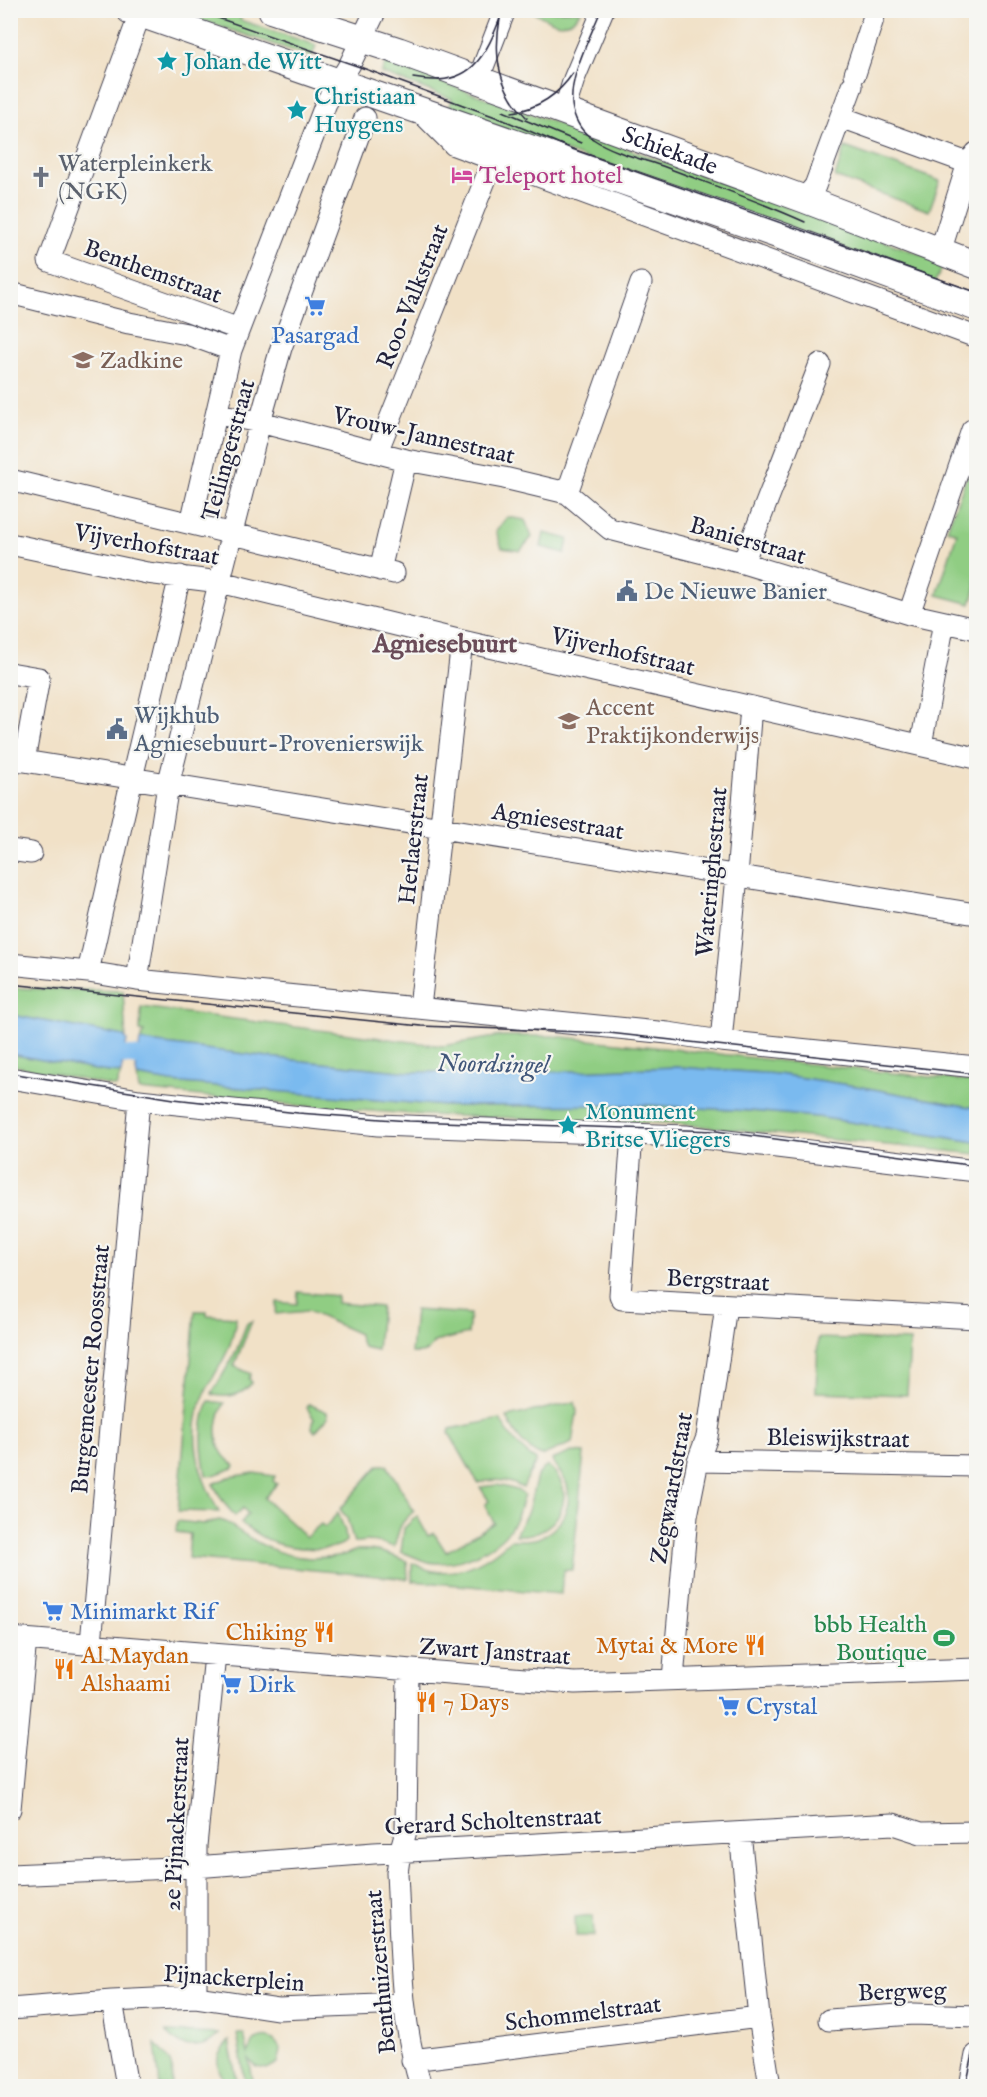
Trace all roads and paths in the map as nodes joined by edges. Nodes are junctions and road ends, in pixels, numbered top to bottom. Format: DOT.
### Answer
graph roads {
  1 [pos="272,10"];
  2 [pos="505,10"];
  3 [pos="603,10"];
  4 [pos="876,10"];
  5 [pos="135,12"];
  6 [pos="369,25"];
  7 [pos="478,80"];
  8 [pos="339,83"];
  9 [pos="420,111"];
  10 [pos="564,111"];
  11 [pos="841,117"];
  12 [pos="365,118"];
  13 [pos="494,158"];
  14 [pos="972,158"];
  15 [pos="804,199"];
  16 [pos="940,252"];
  17 [pos="976,265"];
  18 [pos="640,283"];
  19 [pos="10,293"];
  20 [pos="976,307"];
  21 [pos="240,329"];
  22 [pos="976,337"];
  23 [pos="231,350"];
  24 [pos="820,364"];
  25 [pos="217,414"];
  26 [pos="260,422"];
  27 [pos="972,430"];
  28 [pos="377,452"];
  29 [pos="406,460"];
  30 [pos="10,480"];
  31 [pos="567,493"];
  32 [pos="191,523"];
  33 [pos="609,529"];
  34 [pos="232,535"];
  35 [pos="10,544"];
  36 [pos="743,563"];
  37 [pos="180,576"];
  38 [pos="220,582"];
  39 [pos="909,614"];
  40 [pos="944,622"];
  41 [pos="976,629"];
  42 [pos="462,641"];
  43 [pos="10,673"];
  44 [pos="751,707"];
  45 [pos="921,745"];
  46 [pos="976,758"];
  47 [pos="17,760"];
  48 [pos="132,778"];
  49 [pos="168,785"];
  50 [pos="439,827"];
  51 [pos="737,876"];
  52 [pos="976,914"];
  53 [pos="10,964"];
  54 [pos="88,972"];
  55 [pos="137,980"];
  56 [pos="420,1007"];
  57 [pos="721,1041"];
  58 [pos="976,1067"];
  59 [pos="10,1078"];
  60 [pos="139,1100"];
  61 [pos="632,1135"];
  62 [pos="976,1171"];
  63 [pos="726,1306"];
  64 [pos="976,1318"];
  65 [pos="698,1461"];
  66 [pos="976,1466"];
  67 [pos="18,1639"];
  68 [pos="91,1643"];
  69 [pos="215,1655"];
  70 [pos="976,1669"];
  71 [pos="408,1671"];
  72 [pos="673,1679"];
  73 [pos="10,1809"];
  74 [pos="976,1832"];
  75 [pos="740,1833"];
  76 [pos="400,1852"];
  77 [pos="195,1867"];
  78 [pos="10,1875"];
  79 [pos="196,1997"];
  80 [pos="112,2001"];
  81 [pos="404,2004"];
  82 [pos="10,2009"];
  83 [pos="976,2016"];
  84 [pos="759,2017"];
  85 [pos="829,2019"];
  86 [pos="976,2055"];
  87 [pos="412,2060"];
  88 [pos="127,2086"];
  89 [pos="421,2086"];
  90 [pos="770,2086"];
  91 [pos="970,2086"];
  1 -- 6 [label="main road, Schiekade"];
  2 -- 7 [label="street"];
  3 -- 10 [label="street"];
  4 -- 11 [label="street"];
  5 -- 8 [label="main road, Schiekade"];
  5 -- 21 [label="street, Benthemstraat"];
  6 -- 7 [label="main road, Schiekade"];
  6 -- 8 [label="street"];
  7 -- 10 [label="main road, Schiekade"];
  8 -- 9 [label="main road, Schiekade"];
  8 -- 21 [label="street, Teilingerstraat"];
  9 -- 13 [label="street, Schiekade"];
  9 -- 20 [label="main road, Schiekade"];
  10 -- 15 [label="main road, Schiekade"];
  11 -- 14 [label="street"];
  11 -- 15 [label="street"];
  12 -- 26 [label="street, Teilingerstraat"];
  13 -- 22 [label="street, Schiekade"];
  13 -- 28 [label="street, Roo-Valkstraat"];
  14 -- 16 [label="street"];
  15 -- 16 [label="main road, Schiekade"];
  16 -- 17 [label="main road, Schiekade"];
  18 -- 31 [label="street"];
  19 -- 23 [label="street"];
  21 -- 23 [label="street, Teilingerstraat"];
  23 -- 25 [label="street, Teilingerstraat"];
  24 -- 36 [label="street"];
  25 -- 26 [label="street, Vrouw-Jannestraat"];
  25 -- 32 [label="street, Teilingerstraat"];
  26 -- 28 [label="street, Vrouw-Jannestraat"];
  26 -- 34 [label="street, Teilingerstraat"];
  27 -- 39 [label="street"];
  28 -- 29 [label="street, Vrouw-Jannestraat"];
  29 -- 31 [label="street, Vrouw-Jannestraat"];
  29 -- 34 [label="street"];
  30 -- 32 [label="street"];
  31 -- 33 [label="street, Vrouw-Jannestraat"];
  32 -- 34 [label="street"];
  33 -- 36 [label="street, Banierstraat"];
  34 -- 38 [label="street, Teilingerstraat"];
  35 -- 37 [label="street, Vijverhofstraat"];
  36 -- 39 [label="street, Banierstraat"];
  37 -- 38 [label="street, Vijverhofstraat"];
  37 -- 48 [label="street"];
  38 -- 42 [label="street, Vijverhofstraat"];
  38 -- 49 [label="street, Teilingerstraat"];
  39 -- 40 [label="street, Banierstraat"];
  40 -- 41 [label="street, Banierstraat"];
  40 -- 45 [label="street"];
  42 -- 44 [label="street, Vijverhofstraat"];
  42 -- 50 [label="street, Herlaerstraat"];
  43 -- 47 [label="street"];
  44 -- 45 [label="street, Vijverhofstraat"];
  44 -- 51 [label="street, Wateringhestraat"];
  45 -- 46 [label="street, Vijverhofstraat"];
  47 -- 48 [label="street, Agniesestraat"];
  48 -- 49 [label="street, Agniesestraat"];
  48 -- 54 [label="street"];
  49 -- 50 [label="street, Agniesestraat"];
  49 -- 55 [label="street, Teilingerstraat"];
  50 -- 51 [label="street, Agniesestraat"];
  50 -- 56 [label="street, Herlaerstraat"];
  51 -- 52 [label="street, Agniesestraat"];
  51 -- 57 [label="street, Wateringhestraat"];
  53 -- 54 [label="street"];
  54 -- 55 [label="street"];
  55 -- 56 [label="street"];
  56 -- 57 [label="street"];
  57 -- 58 [label="street"];
  59 -- 60 [label="street"];
  60 -- 61 [label="street"];
  60 -- 68 [label="street, Burgemeester Roosstraat"];
  61 -- 62 [label="street"];
  61 -- 63 [label="street, Bergstraat"];
  63 -- 64 [label="street, Bergstraat"];
  63 -- 65 [label="street, Zegwaardstraat"];
  65 -- 66 [label="street, Bleiswijkstraat"];
  65 -- 72 [label="street, Zegwaardstraat"];
  67 -- 68 [label="street, Zwart Janstraat"];
  67 -- 73 [label="street"];
  68 -- 69 [label="street, Zwart Janstraat"];
  69 -- 71 [label="street, Zwart Janstraat"];
  69 -- 77 [label="street, 2e Pijnackerstraat"];
  70 -- 72 [label="street, Zwart Janstraat"];
  71 -- 72 [label="street, Zwart Janstraat"];
  71 -- 76 [label="street, Benthuizerstraat"];
  74 -- 75 [label="street, Gerard Scholtenstraat"];
  75 -- 76 [label="street, Gerard Scholtenstraat"];
  75 -- 84 [label="street"];
  76 -- 77 [label="street, Gerard Scholtenstraat"];
  76 -- 81 [label="street, Benthuizerstraat"];
  77 -- 78 [label="street, Gerard Scholtenstraat"];
  77 -- 79 [label="street, 2e Pijnackerstraat"];
  79 -- 80 [label="street, Pijnackerplein"];
  79 -- 81 [label="street, Pijnackerplein"];
  80 -- 82 [label="street, Pijnackerplein"];
  80 -- 88 [label="street"];
  81 -- 87 [label="street, Benthuizerstraat"];
  83 -- 85 [label="street, Bergweg"];
  84 -- 87 [label="street, Schommelstraat"];
  84 -- 90 [label="street"];
  86 -- 91 [label="street"];
  87 -- 89 [label="street, Benthuizerstraat"];
}
